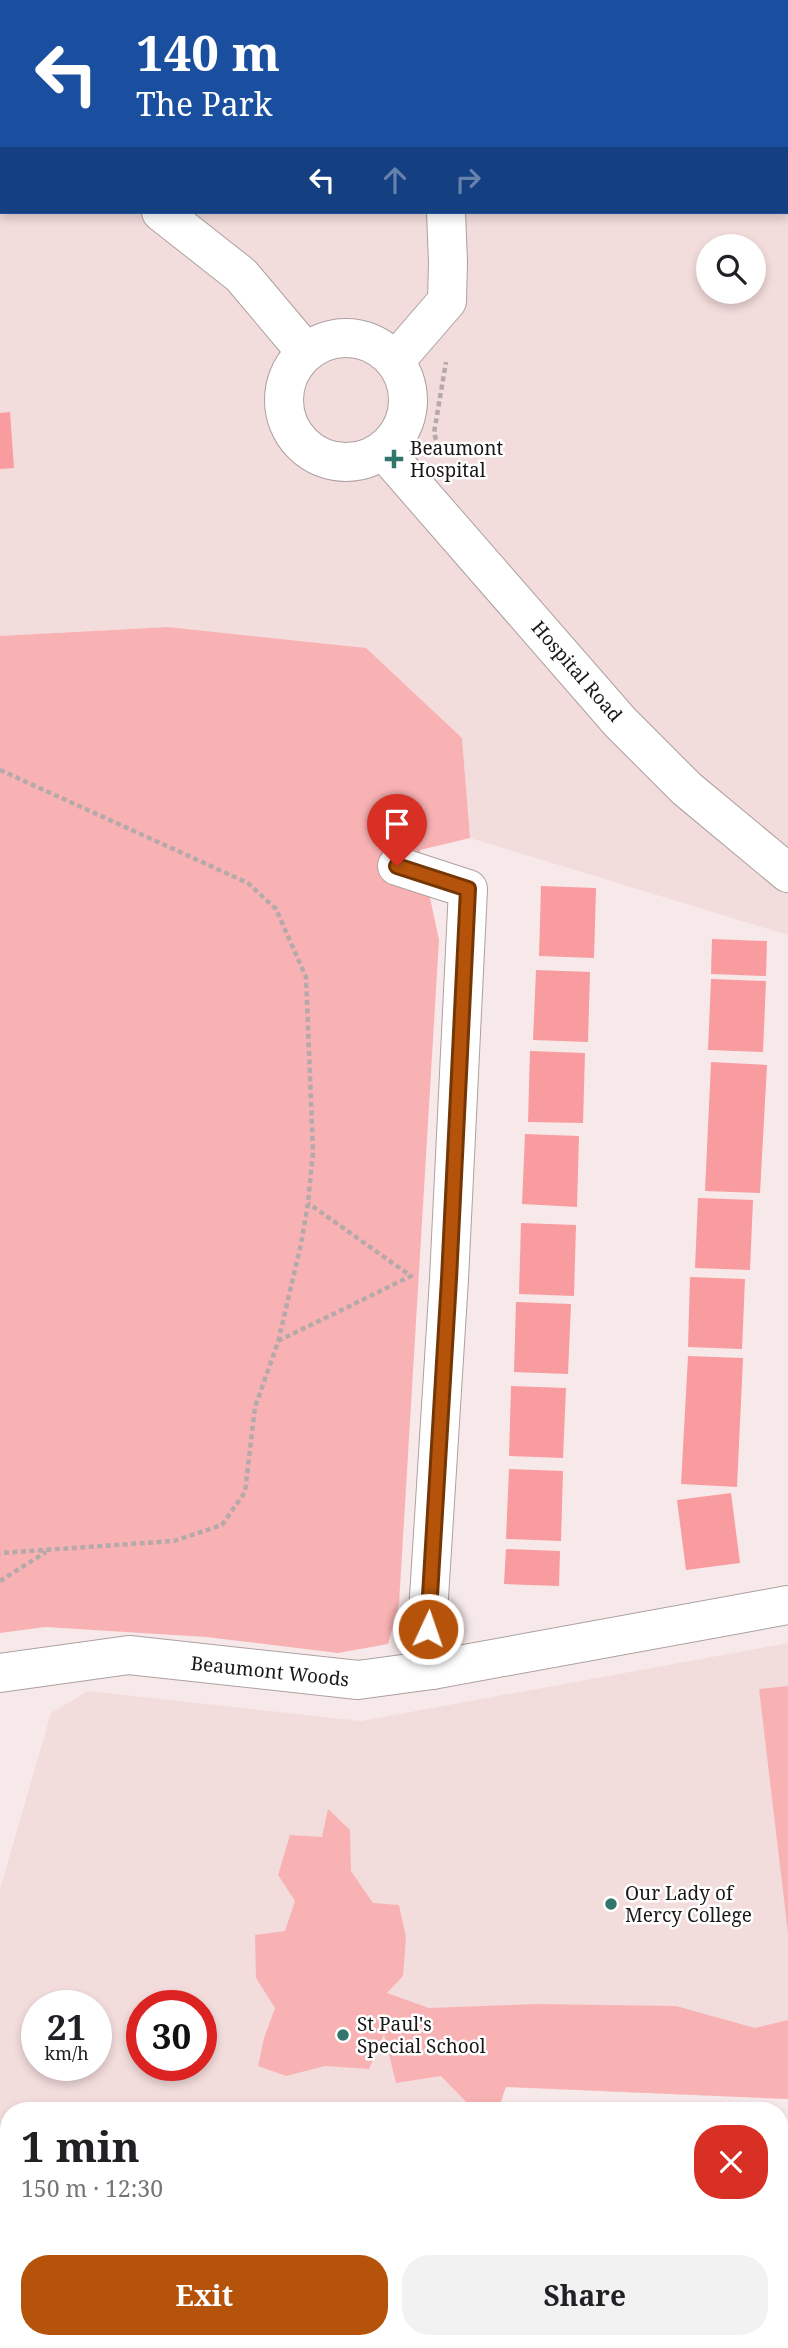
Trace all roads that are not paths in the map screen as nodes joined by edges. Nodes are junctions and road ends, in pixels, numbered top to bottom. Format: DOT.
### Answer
graph roads {
  1 [pos="165,214"];
  2 [pos="446,214"];
  3 [pos="305,351"];
  4 [pos="396,360"];
  5 [pos="384,451"];
  6 [pos="397,866"];
  7 [pos="788,872"];
  8 [pos="788,1605"];
  9 [pos="432,1670"];
  10 [pos="0,1673"];
  1 -- 3 [label="street"];
  2 -- 4 [label="street"];
  3 -- 4 [label="street"];
  3 -- 5 [label="street"];
  4 -- 5 [label="street"];
  5 -- 7 [label="street, Hospital Road"];
  6 -- 9 [label="street"];
  8 -- 9 [label="street, Beaumont Woods"];
  9 -- 10 [label="street, Beaumont Woods"];
}
